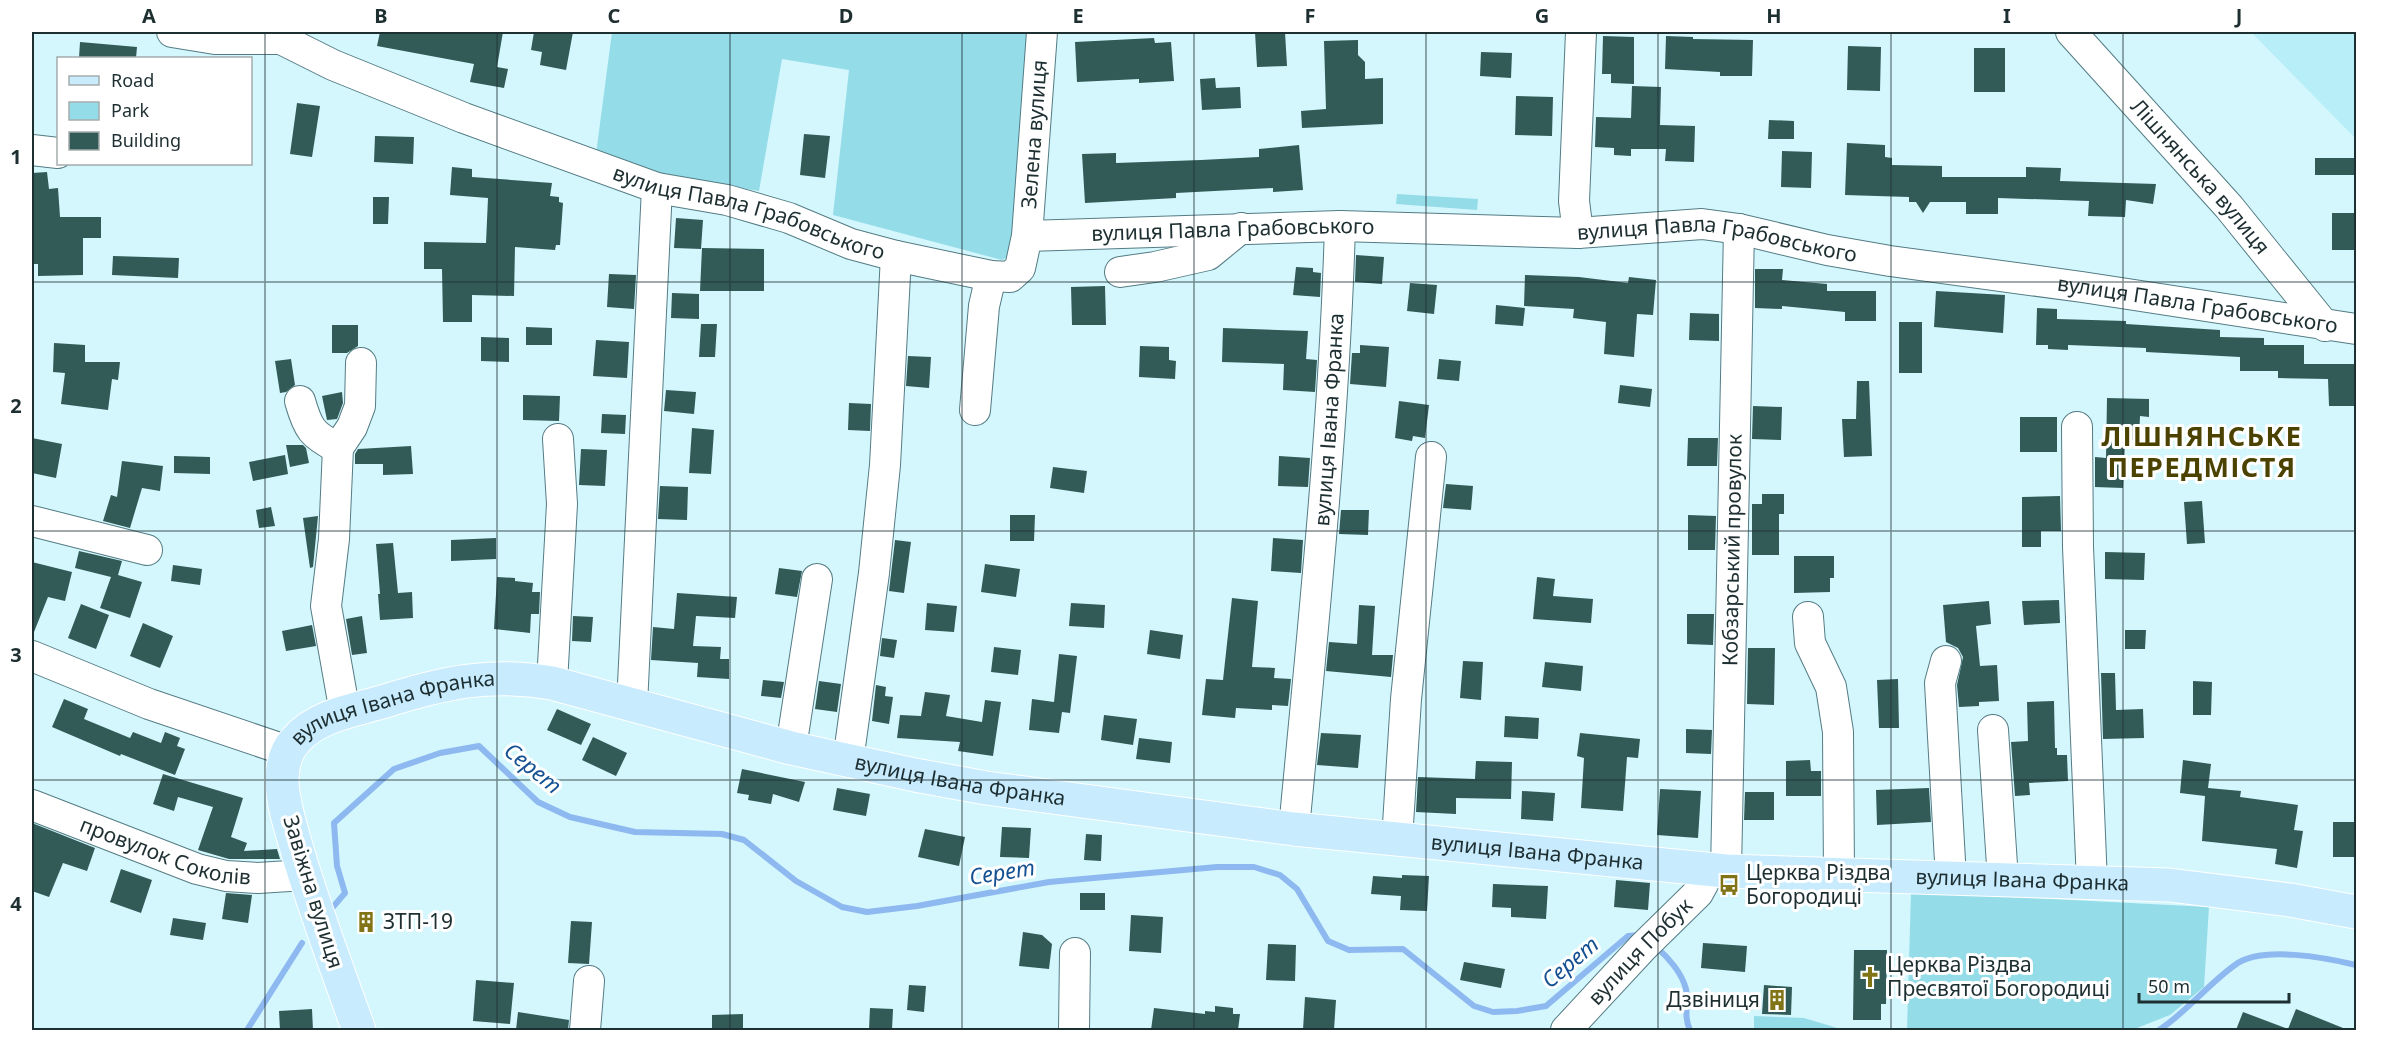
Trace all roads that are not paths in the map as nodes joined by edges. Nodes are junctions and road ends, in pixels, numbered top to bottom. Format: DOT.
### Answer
graph roads {
  1 [pos="172,32"];
  2 [pos="1042,32"];
  3 [pos="1581,32"];
  4 [pos="2071,32"];
  5 [pos="281,35"];
  6 [pos="32,150"];
  7 [pos="57,153"];
  8 [pos="657,188"];
  9 [pos="1340,226"];
  10 [pos="1241,228"];
  11 [pos="1739,229"];
  12 [pos="1578,233"];
  13 [pos="1027,236"];
  14 [pos="896,256"];
  15 [pos="1120,272"];
  16 [pos="991,276"];
  17 [pos="2325,326"];
  18 [pos="2356,330"];
  19 [pos="361,363"];
  20 [pos="300,401"];
  21 [pos="975,410"];
  22 [pos="2077,428"];
  23 [pos="558,438"];
  24 [pos="338,448"];
  25 [pos="1431,457"];
  26 [pos="32,520"];
  27 [pos="147,550"];
  28 [pos="817,579"];
  29 [pos="1808,617"];
  30 [pos="32,656"];
  31 [pos="1946,661"];
  32 [pos="552,683"];
  33 [pos="632,705"];
  34 [pos="345,713"];
  35 [pos="1994,730"];
  36 [pos="791,748"];
  37 [pos="288,751"];
  38 [pos="848,762"];
  39 [pos="32,805"];
  40 [pos="1294,829"];
  41 [pos="1397,840"];
  42 [pos="1716,870"];
  43 [pos="305,875"];
  44 [pos="1839,875"];
  45 [pos="1951,879"];
  46 [pos="2003,880"];
  47 [pos="2091,883"];
  48 [pos="2356,912"];
  49 [pos="1075,953"];
  50 [pos="589,981"];
  51 [pos="359,1030"];
  52 [pos="585,1030"];
  53 [pos="1074,1030"];
  54 [pos="1566,1030"];
  1 -- 5 [label="street, вулиця Павла Грабовського"];
  2 -- 13 [label="street, Зелена вулиця"];
  3 -- 12 [label="street"];
  4 -- 17 [label="street, Лішнянська вулиця"];
  5 -- 8 [label="street, вулиця Павла Грабовського"];
  6 -- 7 [label="street"];
  8 -- 14 [label="street, вулиця Павла Грабовського"];
  8 -- 33 [label="street"];
  9 -- 10 [label="street, вулиця Павла Грабовського"];
  9 -- 12 [label="street, вулиця Павла Грабовського"];
  9 -- 40 [label="street, вулиця Івана Франка"];
  10 -- 13 [label="street, вулиця Павла Грабовського"];
  10 -- 15 [label="street"];
  11 -- 12 [label="street, вулиця Павла Грабовського"];
  11 -- 17 [label="street, вулиця Павла Грабовського"];
  11 -- 42 [label="street, Кобзарський провулок"];
  13 -- 16 [label="street, вулиця Павла Грабовського"];
  14 -- 16 [label="street, вулиця Павла Грабовського"];
  14 -- 38 [label="street"];
  16 -- 21 [label="street"];
  17 -- 18 [label="street, вулиця Павла Грабовського"];
  19 -- 24 [label="street"];
  20 -- 24 [label="street"];
  22 -- 47 [label="street"];
  23 -- 32 [label="street"];
  24 -- 34 [label="street"];
  25 -- 41 [label="street"];
  26 -- 27 [label="street"];
  28 -- 36 [label="street"];
  29 -- 44 [label="street"];
  30 -- 37 [label="street, вулиця Івана Франка"];
  31 -- 45 [label="street"];
  32 -- 33 [label="main road, вулиця Івана Франка"];
  32 -- 34 [label="main road, вулиця Івана Франка"];
  33 -- 36 [label="main road, вулиця Івана Франка"];
  34 -- 37 [label="main road, вулиця Івана Франка"];
  35 -- 46 [label="street"];
  36 -- 38 [label="main road, вулиця Івана Франка"];
  37 -- 43 [label="main road, Завіжна вулиця"];
  38 -- 40 [label="main road, вулиця Івана Франка"];
  39 -- 43 [label="street, провулок Соколів"];
  40 -- 41 [label="main road, вулиця Івана Франка"];
  41 -- 42 [label="main road, вулиця Івана Франка"];
  42 -- 44 [label="main road, вулиця Івана Франка"];
  42 -- 54 [label="street, вулиця Побук"];
  43 -- 51 [label="main road, Завіжна вулиця"];
  44 -- 45 [label="main road, вулиця Івана Франка"];
  45 -- 46 [label="main road, вулиця Івана Франка"];
  46 -- 47 [label="main road, вулиця Івана Франка"];
  47 -- 48 [label="main road, вулиця Івана Франка"];
  49 -- 53 [label="street"];
  50 -- 52 [label="street"];
}
